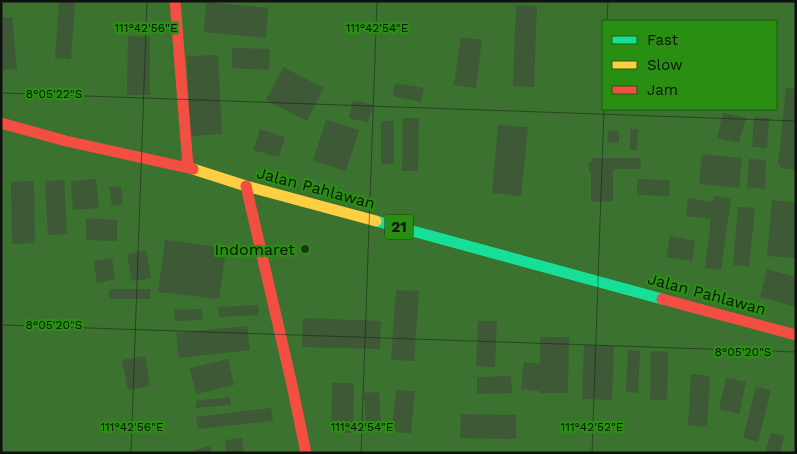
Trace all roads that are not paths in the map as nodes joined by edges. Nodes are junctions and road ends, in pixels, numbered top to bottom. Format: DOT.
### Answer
graph roads {
  1 [pos="175,1"];
  2 [pos="1,122"];
  3 [pos="188,167"];
  4 [pos="246,186"];
  5 [pos="796,335"];
  6 [pos="306,453"];
  1 -- 3 [label="main road"];
  2 -- 3 [label="main road, Jalan Pahlawan / 21"];
  3 -- 4 [label="main road, Jalan Pahlawan / 21"];
  4 -- 5 [label="main road, Jalan Pahlawan / 21"];
  4 -- 6 [label="main road"];
}
